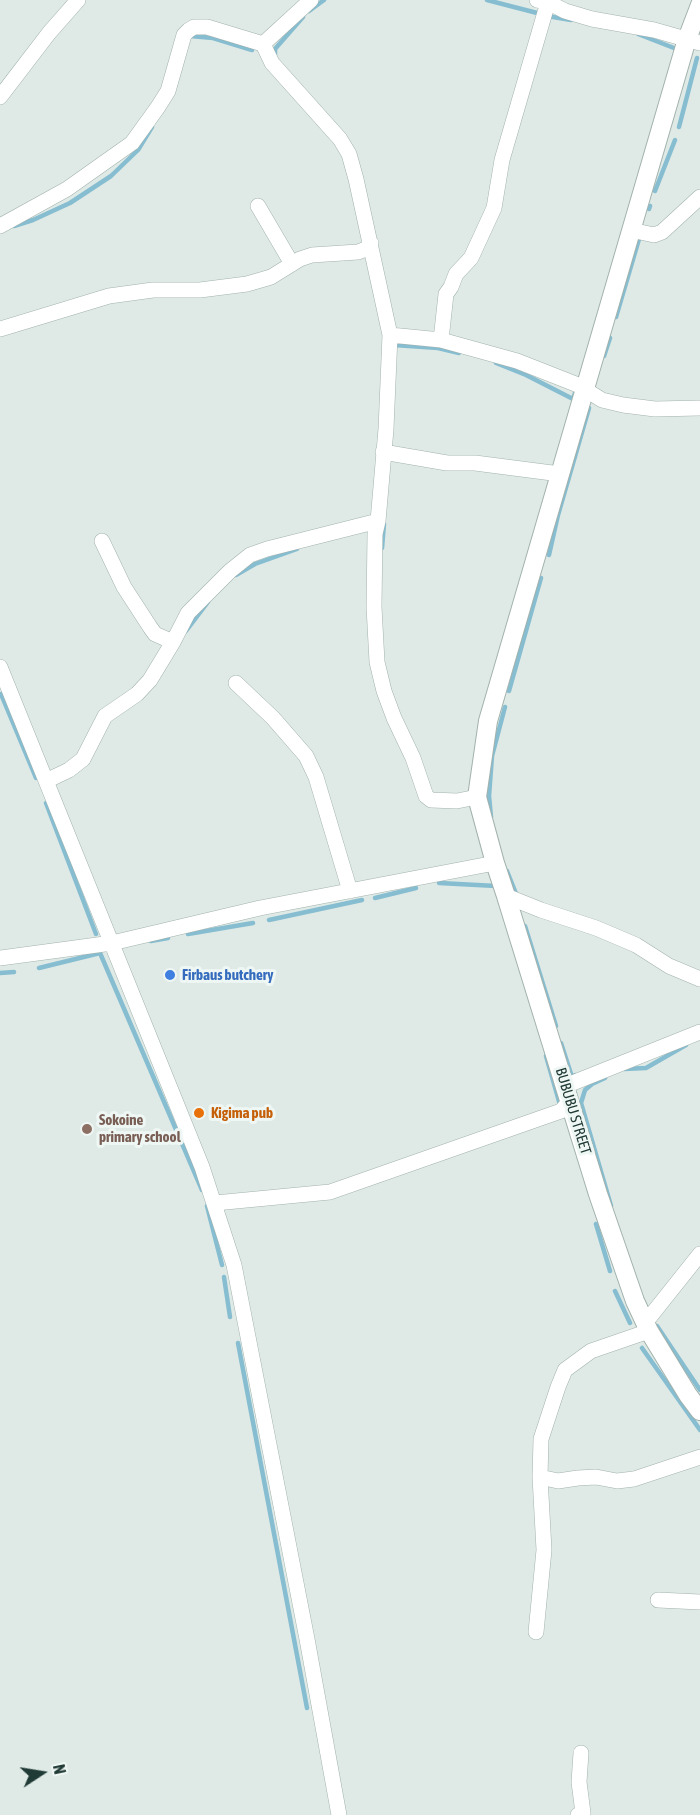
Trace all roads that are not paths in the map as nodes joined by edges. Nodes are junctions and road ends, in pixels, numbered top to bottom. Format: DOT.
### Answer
graph roads {
  1 [pos="78,0"];
  2 [pos="310,0"];
  3 [pos="542,1"];
  4 [pos="700,5"];
  5 [pos="693,41"];
  6 [pos="263,44"];
  7 [pos="0,97"];
  8 [pos="700,197"];
  9 [pos="258,206"];
  10 [pos="0,226"];
  11 [pos="631,230"];
  12 [pos="371,243"];
  13 [pos="292,264"];
  14 [pos="0,329"];
  15 [pos="390,335"];
  16 [pos="441,340"];
  17 [pos="584,390"];
  18 [pos="700,408"];
  19 [pos="383,452"];
  20 [pos="560,474"];
  21 [pos="378,521"];
  22 [pos="102,541"];
  23 [pos="173,642"];
  24 [pos="0,667"];
  25 [pos="236,684"];
  26 [pos="46,781"];
  27 [pos="477,797"];
  28 [pos="495,863"];
  29 [pos="350,891"];
  30 [pos="506,896"];
  31 [pos="112,943"];
  32 [pos="0,958"];
  33 [pos="700,979"];
  34 [pos="700,1032"];
  35 [pos="568,1094"];
  36 [pos="214,1203"];
  37 [pos="700,1254"];
  38 [pos="647,1327"];
  39 [pos="700,1411"];
  40 [pos="700,1457"];
  41 [pos="540,1477"];
  42 [pos="658,1600"];
  43 [pos="700,1602"];
  44 [pos="536,1632"];
  45 [pos="581,1753"];
  46 [pos="339,1815"];
  47 [pos="578,1815"];
  1 -- 7 [label="street"];
  2 -- 6 [label="street"];
  3 -- 5 [label="street"];
  3 -- 16 [label="street"];
  4 -- 5 [label="street"];
  5 -- 11 [label="street"];
  6 -- 10 [label="street"];
  6 -- 12 [label="street"];
  8 -- 11 [label="street"];
  9 -- 13 [label="street"];
  11 -- 17 [label="street"];
  12 -- 13 [label="street"];
  12 -- 15 [label="street"];
  13 -- 14 [label="street"];
  15 -- 16 [label="street"];
  15 -- 19 [label="street"];
  16 -- 17 [label="street"];
  17 -- 18 [label="street"];
  17 -- 20 [label="street"];
  19 -- 20 [label="street"];
  19 -- 21 [label="street"];
  20 -- 27 [label="street"];
  21 -- 23 [label="street"];
  21 -- 27 [label="street"];
  22 -- 23 [label="street"];
  23 -- 26 [label="street"];
  24 -- 26 [label="street"];
  25 -- 29 [label="street"];
  26 -- 31 [label="street"];
  27 -- 28 [label="street, BUBUBU STREET"];
  28 -- 29 [label="street"];
  28 -- 30 [label="street, BUBUBU STREET"];
  29 -- 31 [label="street"];
  30 -- 33 [label="street"];
  30 -- 35 [label="street, BUBUBU STREET"];
  31 -- 32 [label="street"];
  31 -- 36 [label="street"];
  34 -- 35 [label="street"];
  35 -- 36 [label="street"];
  35 -- 38 [label="street, BUBUBU STREET"];
  36 -- 46 [label="street"];
  37 -- 38 [label="street"];
  38 -- 39 [label="street, BUBUBU STREET"];
  38 -- 41 [label="street"];
  40 -- 41 [label="street"];
  41 -- 44 [label="street"];
  42 -- 43 [label="street"];
  45 -- 47 [label="street"];
}
